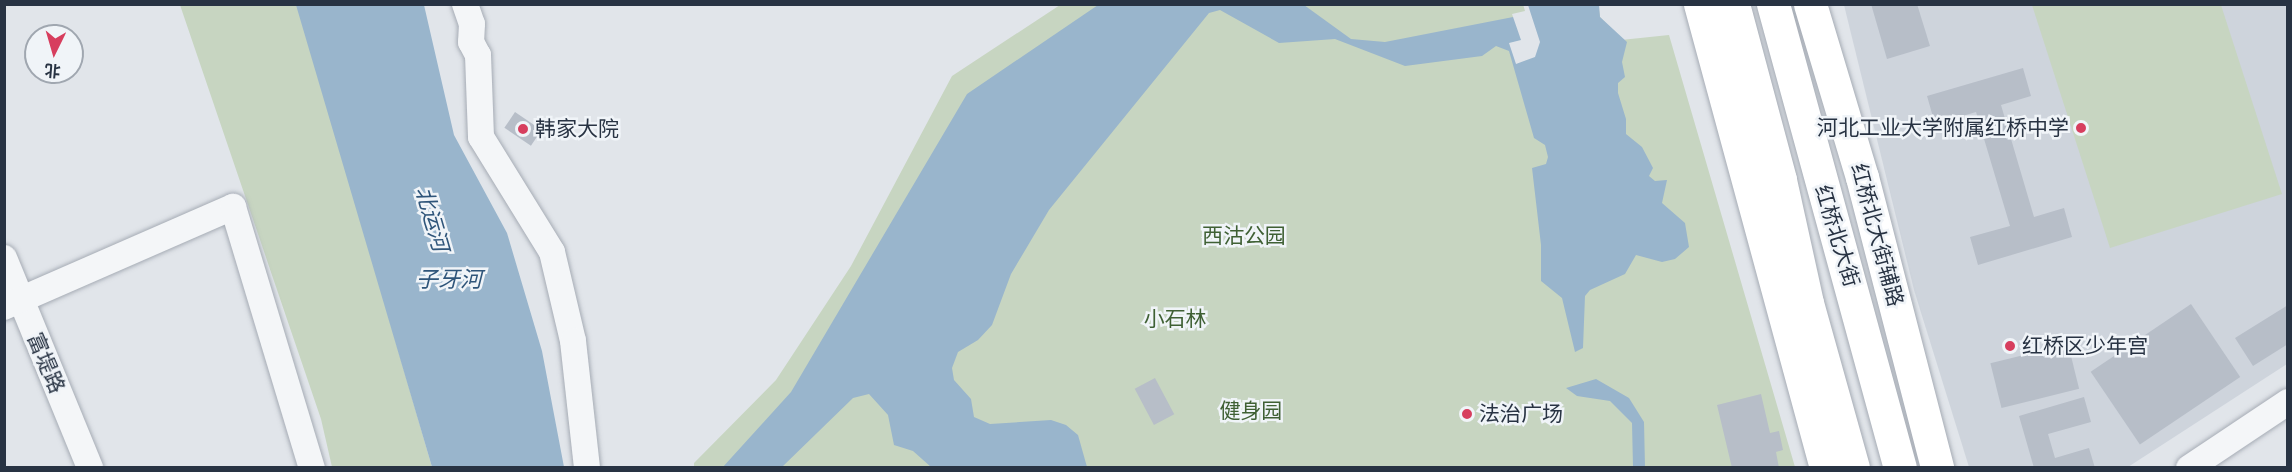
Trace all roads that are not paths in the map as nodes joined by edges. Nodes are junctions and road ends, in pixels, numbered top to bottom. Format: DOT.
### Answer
graph roads {
  1 [pos="465,4"];
  2 [pos="1700,4"];
  3 [pos="1734,4"];
  4 [pos="1773,4"];
  5 [pos="1810,4"];
  6 [pos="1831,76"];
  7 [pos="1735,141"];
  8 [pos="4,258"];
  9 [pos="1807,303"];
  10 [pos="12,304"];
  11 [pos="1864,324"];
  12 [pos="1882,391"];
  13 [pos="2288,402"];
  14 [pos="90,468"];
  15 [pos="312,468"];
  16 [pos="587,468"];
  17 [pos="1826,468"];
  18 [pos="1853,468"];
  19 [pos="1900,468"];
  20 [pos="1926,468"];
  21 [pos="1938,468"];
  22 [pos="2189,468"];
  1 -- 16 [label="street"];
  2 -- 7 [label="main road"];
  3 -- 9 [label="main road, 红桥北大街"];
  4 -- 11 [label="main road, 红桥北大街"];
  5 -- 6 [label="main road, 红桥北大街辅路"];
  6 -- 11 [label="main road"];
  6 -- 21 [label="main road, 红桥北大街辅路"];
  7 -- 9 [label="main road"];
  7 -- 17 [label="main road"];
  8 -- 10 [label="street, 富堤路"];
  9 -- 18 [label="main road, 红桥北大街"];
  10 -- 14 [label="street, 富堤路"];
  10 -- 15 [label="street"];
  11 -- 12 [label="main road, 红桥北大街"];
  12 -- 19 [label="main road, 红桥北大街"];
  12 -- 20 [label="main road"];
  13 -- 22 [label="street"];
}
